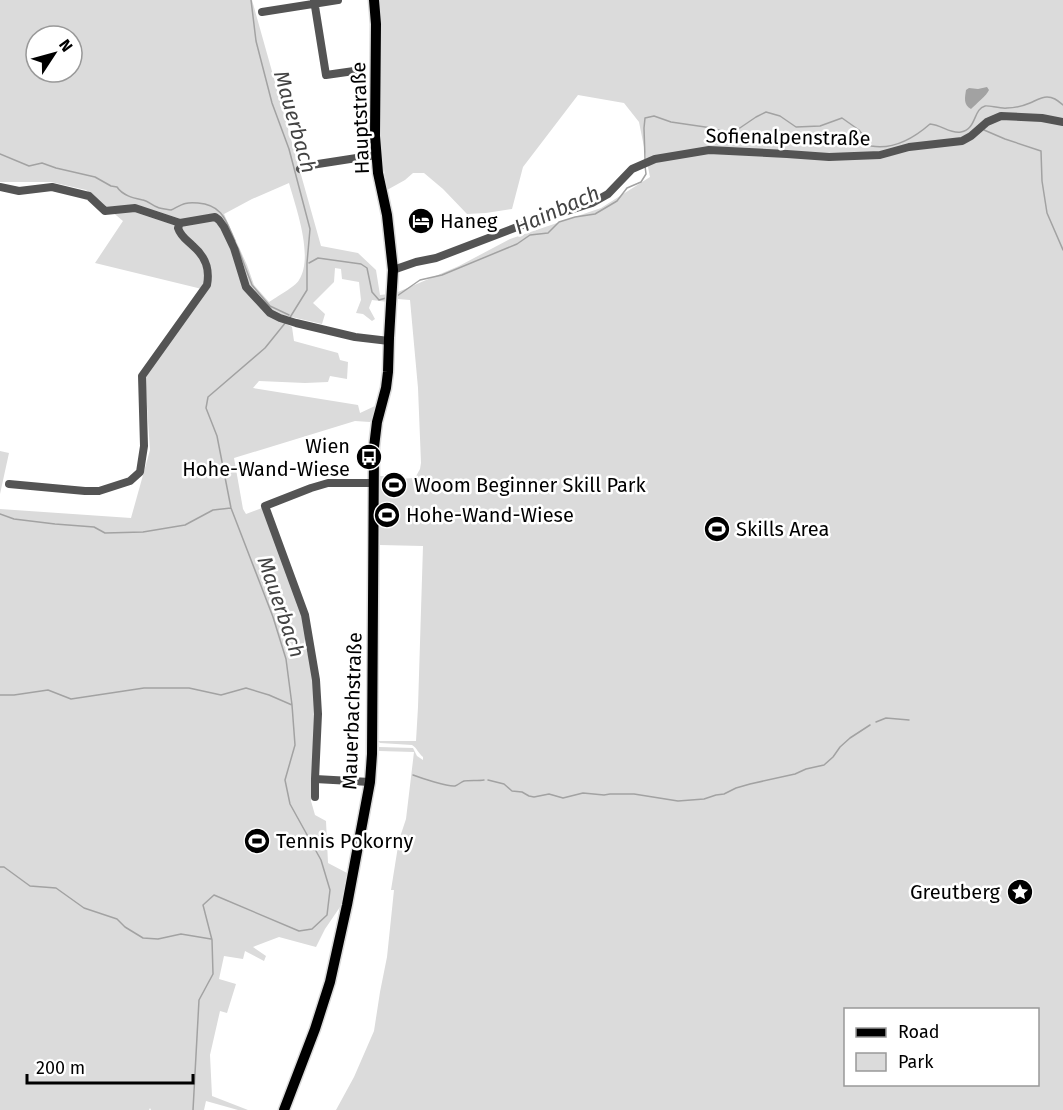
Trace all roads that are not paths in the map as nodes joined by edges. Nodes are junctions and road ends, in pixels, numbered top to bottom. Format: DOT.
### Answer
graph roads {
  1 [pos="338,0"];
  2 [pos="374,0"];
  3 [pos="315,2"];
  4 [pos="262,12"];
  5 [pos="361,70"];
  6 [pos="1063,122"];
  7 [pos="376,155"];
  8 [pos="300,169"];
  9 [pos="0,187"];
  10 [pos="180,223"];
  11 [pos="393,270"];
  12 [pos="389,341"];
  13 [pos="374,483"];
  14 [pos="9,484"];
  15 [pos="315,779"];
  16 [pos="370,782"];
  17 [pos="315,797"];
  18 [pos="284,1110"];
  1 -- 3 [label="street"];
  2 -- 7 [label="main road, Hauptstraße"];
  3 -- 4 [label="street"];
  3 -- 5 [label="street"];
  6 -- 11 [label="street, Sofienalpenstraße"];
  7 -- 8 [label="street"];
  7 -- 11 [label="main road, Hauptstraße"];
  9 -- 10 [label="street"];
  10 -- 12 [label="street"];
  10 -- 14 [label="street"];
  11 -- 12 [label="main road, Mauerbachstraße"];
  12 -- 13 [label="main road, Mauerbachstraße"];
  13 -- 15 [label="street"];
  13 -- 16 [label="main road, Mauerbachstraße"];
  15 -- 16 [label="street"];
  15 -- 17 [label="street"];
  16 -- 18 [label="main road, Mauerbachstraße"];
}
